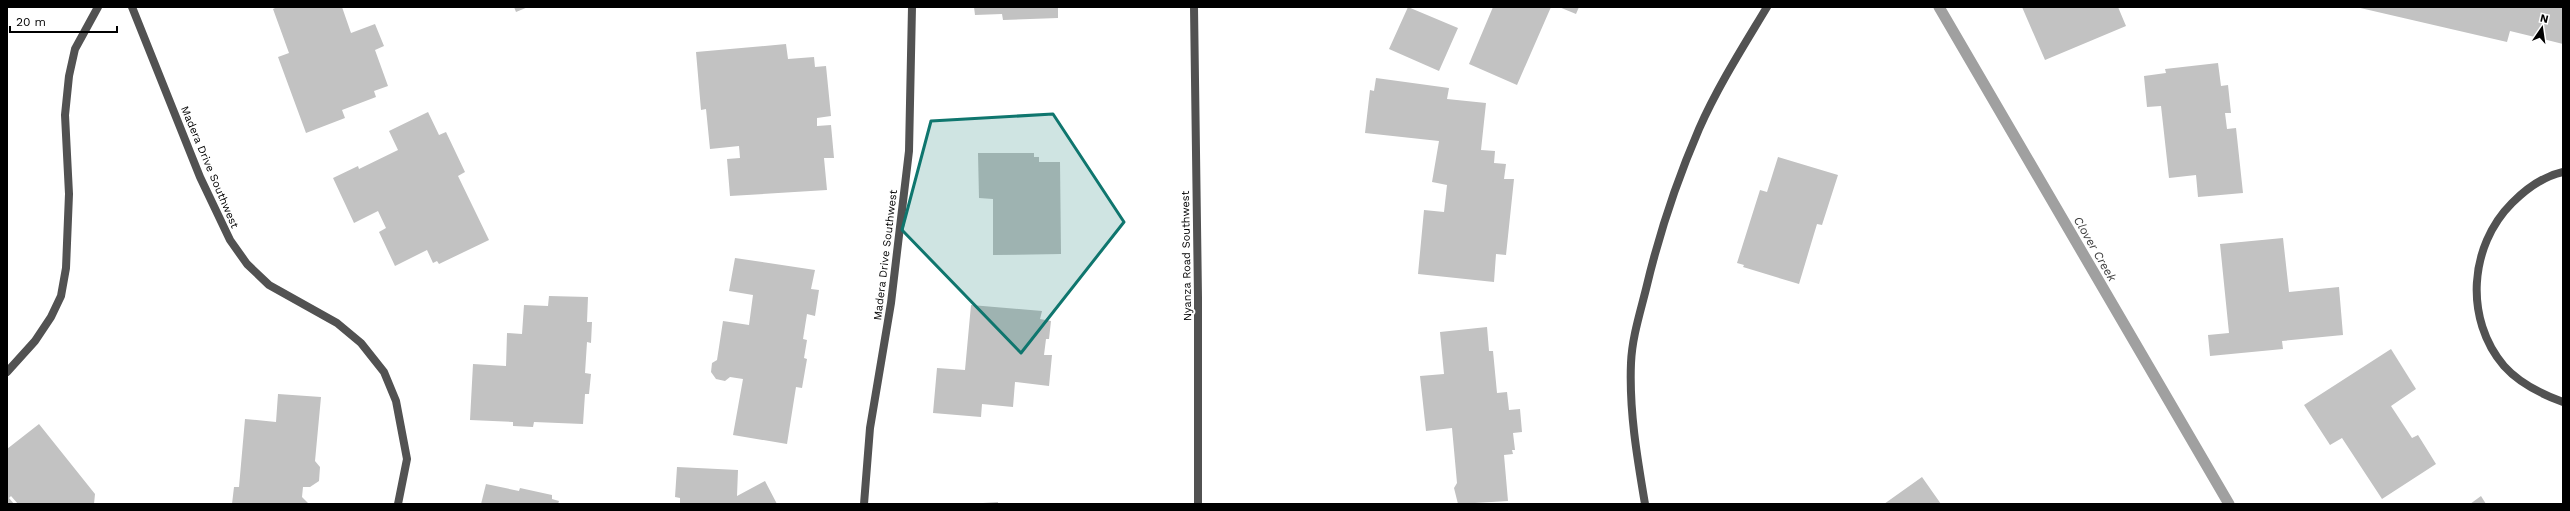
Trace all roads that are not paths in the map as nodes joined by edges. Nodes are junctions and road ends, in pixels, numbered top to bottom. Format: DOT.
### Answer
graph roads {
  1 [pos="98,7"];
  2 [pos="132,7"];
  3 [pos="912,7"];
  4 [pos="1194,7"];
  5 [pos="1766,7"];
  6 [pos="2563,172"];
  7 [pos="7,372"];
  8 [pos="2563,402"];
  9 [pos="398,504"];
  10 [pos="864,504"];
  11 [pos="1198,504"];
  12 [pos="1645,504"];
  1 -- 7 [label="street"];
  2 -- 9 [label="street, Madera Drive Southwest"];
  3 -- 10 [label="street, Madera Drive Southwest"];
  4 -- 11 [label="street, Nyanza Road Southwest"];
  5 -- 12 [label="street"];
  6 -- 8 [label="street"];
}
